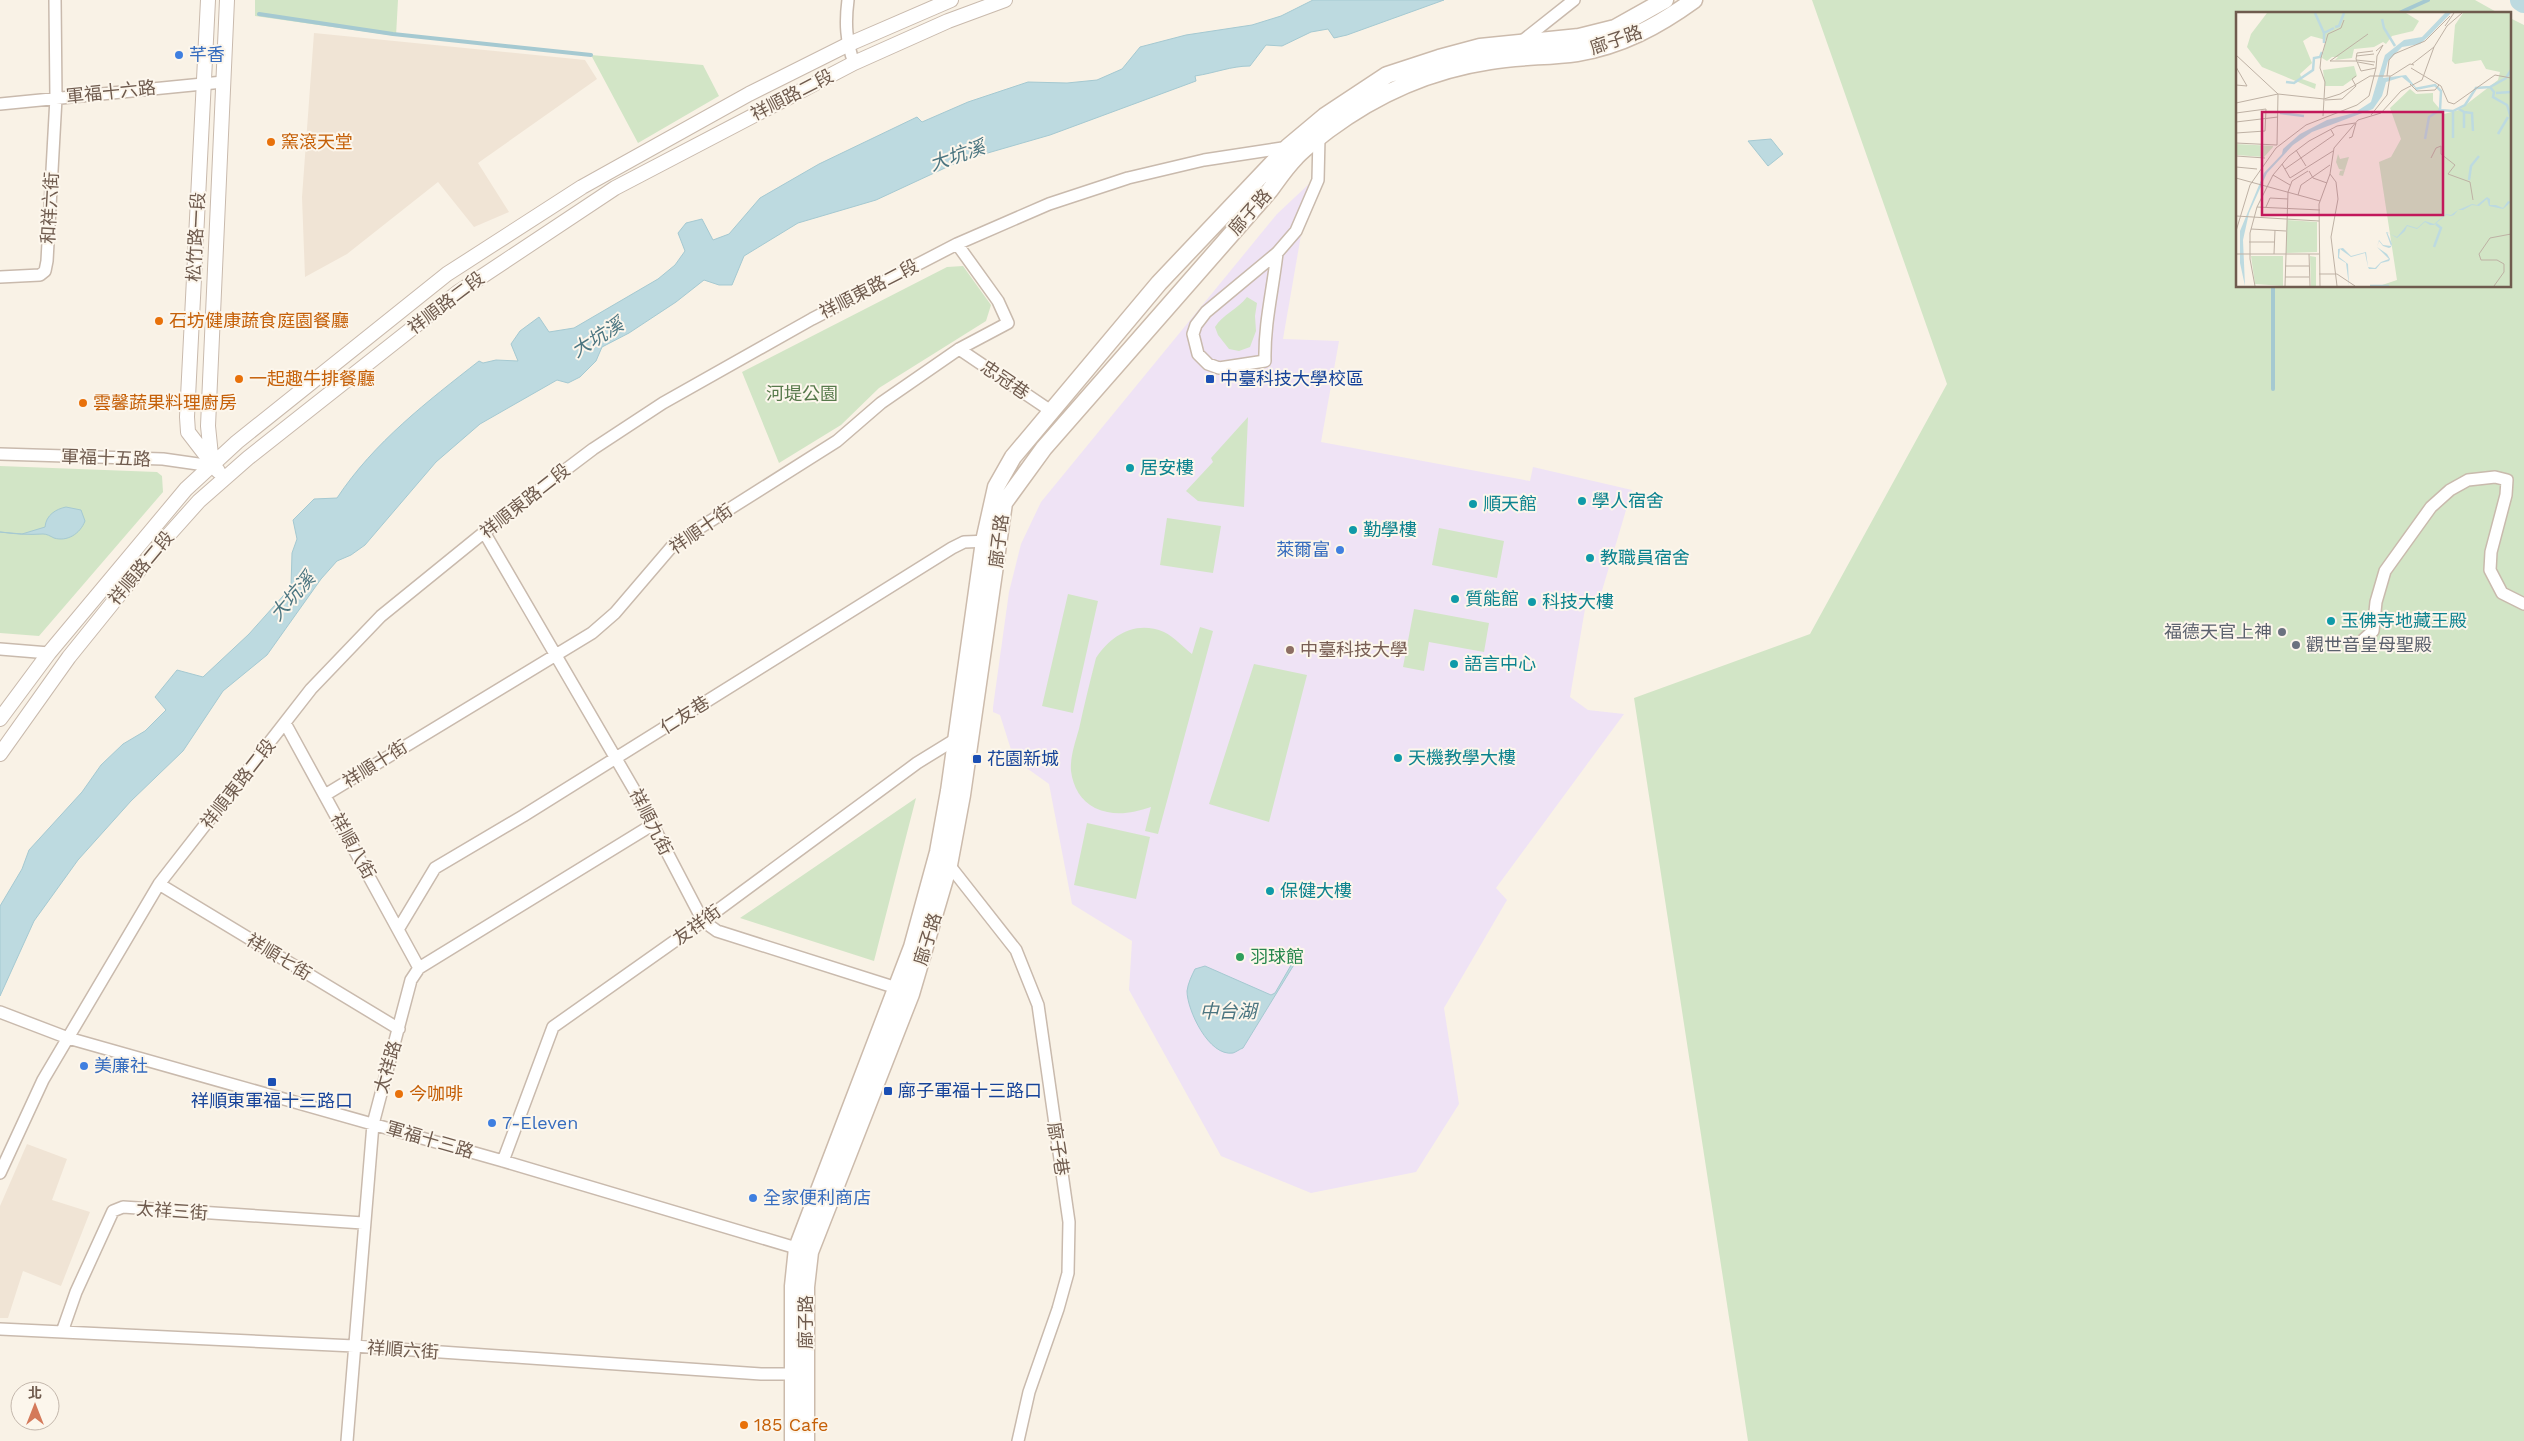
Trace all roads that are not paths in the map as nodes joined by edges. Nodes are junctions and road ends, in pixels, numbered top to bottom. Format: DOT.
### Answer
graph roads {
  1 [pos="55,0"];
  2 [pos="208,0"];
  3 [pos="227,0"];
  4 [pos="848,0"];
  5 [pos="951,0"];
  6 [pos="1005,0"];
  7 [pos="1574,0"];
  8 [pos="1665,0"];
  9 [pos="1694,0"];
  10 [pos="1522,42"];
  11 [pos="847,45"];
  12 [pos="854,63"];
  13 [pos="204,82"];
  14 [pos="223,82"];
  15 [pos="56,98"];
  16 [pos="0,104"];
  17 [pos="1314,133"];
  18 [pos="1292,152"];
  19 [pos="957,244"];
  20 [pos="1277,252"];
  21 [pos="0,277"];
  22 [pos="959,349"];
  23 [pos="1051,411"];
  24 [pos="0,454"];
  25 [pos="212,466"];
  26 [pos="225,477"];
  27 [pos="484,532"];
  28 [pos="992,541"];
  29 [pos="2524,604"];
  30 [pos="2364,640"];
  31 [pos="0,649"];
  32 [pos="49,653"];
  33 [pos="555,654"];
  34 [pos="0,719"];
  35 [pos="285,724"];
  36 [pos="956,739"];
  37 [pos="0,754"];
  38 [pos="616,757"];
  39 [pos="324,795"];
  40 [pos="652,824"];
  41 [pos="938,852"];
  42 [pos="949,865"];
  43 [pos="159,884"];
  44 [pos="703,921"];
  45 [pos="398,928"];
  46 [pos="419,968"];
  47 [pos="905,991"];
  48 [pos="0,1012"];
  49 [pos="398,1029"];
  50 [pos="68,1038"];
  51 [pos="373,1124"];
  52 [pos="503,1161"];
  53 [pos="0,1173"];
  54 [pos="363,1223"];
  55 [pos="803,1250"];
  56 [pos="0,1329"];
  57 [pos="62,1332"];
  58 [pos="354,1346"];
  59 [pos="799,1374"];
  60 [pos="346,1441"];
  61 [pos="793,1441"];
  62 [pos="806,1441"];
  63 [pos="1018,1441"];
  1 -- 15 [label="street, 和祥六街"];
  2 -- 13 [label="street, 松竹路一段"];
  3 -- 14 [label="street, 松竹路一段"];
  4 -- 11 [label="street"];
  5 -- 11 [label="street, 祥順路二段"];
  6 -- 12 [label="street, 祥順路二段"];
  7 -- 10 [label="street"];
  8 -- 10 [label="main road, 廍子路"];
  9 -- 17 [label="main road, 廍子路"];
  10 -- 17 [label="main road, 廍子路"];
  11 -- 12 [label="street"];
  11 -- 25 [label="street, 祥順路二段"];
  12 -- 26 [label="street, 祥順路二段"];
  13 -- 14 [label="street, 軍福十六路"];
  13 -- 15 [label="street, 軍福十六路"];
  13 -- 25 [label="street, 松竹路一段"];
  14 -- 25 [label="street, 松竹路一段"];
  15 -- 16 [label="street, 軍福十六路"];
  15 -- 21 [label="street, 和祥六街"];
  17 -- 18 [label="main road, 廍子路"];
  17 -- 20 [label="street"];
  18 -- 19 [label="street, 祥順東路二段"];
  18 -- 23 [label="main road, 廍子路"];
  18 -- 28 [label="main road, 廍子路"];
  19 -- 22 [label="street, 祥順十街"];
  19 -- 27 [label="street, 祥順東路二段"];
  20 -- 20 [label="street"];
  22 -- 23 [label="street, 忠冠巷"];
  22 -- 33 [label="street, 祥順十街"];
  23 -- 28 [label="main road, 廍子路"];
  24 -- 25 [label="street, 軍福十五路"];
  25 -- 26 [label="street, 松竹路一段"];
  25 -- 32 [label="street, 祥順路二段"];
  26 -- 37 [label="street, 祥順路二段"];
  27 -- 33 [label="street, 祥順九街"];
  27 -- 35 [label="street, 祥順東路二段"];
  28 -- 36 [label="main road, 廍子路"];
  28 -- 38 [label="street, 仁友巷"];
  28 -- 42 [label="main road, 廍子路"];
  29 -- 30 [label="street"];
  31 -- 32 [label="street"];
  32 -- 34 [label="street, 祥順路二段"];
  33 -- 38 [label="street, 祥順九街"];
  33 -- 39 [label="street, 祥順十街"];
  35 -- 39 [label="street, 祥順八街"];
  35 -- 43 [label="street, 祥順東路二段"];
  36 -- 41 [label="main road, 廍子路"];
  36 -- 44 [label="street, 友祥街"];
  38 -- 40 [label="street, 祥順九街"];
  38 -- 45 [label="street, 仁友巷"];
  39 -- 45 [label="street, 祥順八街"];
  40 -- 44 [label="street, 祥順九街"];
  40 -- 46 [label="street"];
  41 -- 42 [label="street, 廍子巷"];
  41 -- 47 [label="main road, 廍子路"];
  42 -- 47 [label="main road, 廍子路"];
  42 -- 63 [label="street, 廍子巷"];
  43 -- 49 [label="street, 祥順七街"];
  43 -- 50 [label="street, 祥順東路二段"];
  44 -- 47 [label="street"];
  44 -- 52 [label="street, 友祥街"];
  45 -- 46 [label="street, 祥順八街"];
  46 -- 49 [label="street, 太祥路"];
  47 -- 55 [label="main road, 廍子路"];
  48 -- 50 [label="street, 軍福十三路"];
  49 -- 51 [label="street, 太祥路"];
  50 -- 51 [label="street, 軍福十三路"];
  50 -- 53 [label="street, 祥順東路二段"];
  51 -- 52 [label="street, 軍福十三路"];
  51 -- 54 [label="street, 太祥路"];
  52 -- 55 [label="street, 軍福十三路"];
  54 -- 57 [label="street, 太祥三街"];
  54 -- 58 [label="street, 太祥路"];
  55 -- 59 [label="main road, 廍子路"];
  56 -- 57 [label="street, 祥順六街"];
  57 -- 58 [label="street, 祥順六街"];
  58 -- 59 [label="street, 祥順六街"];
  58 -- 60 [label="street, 太祥路"];
  59 -- 61 [label="main road, 廍子路"];
  59 -- 62 [label="main road, 廍子路"];
}
